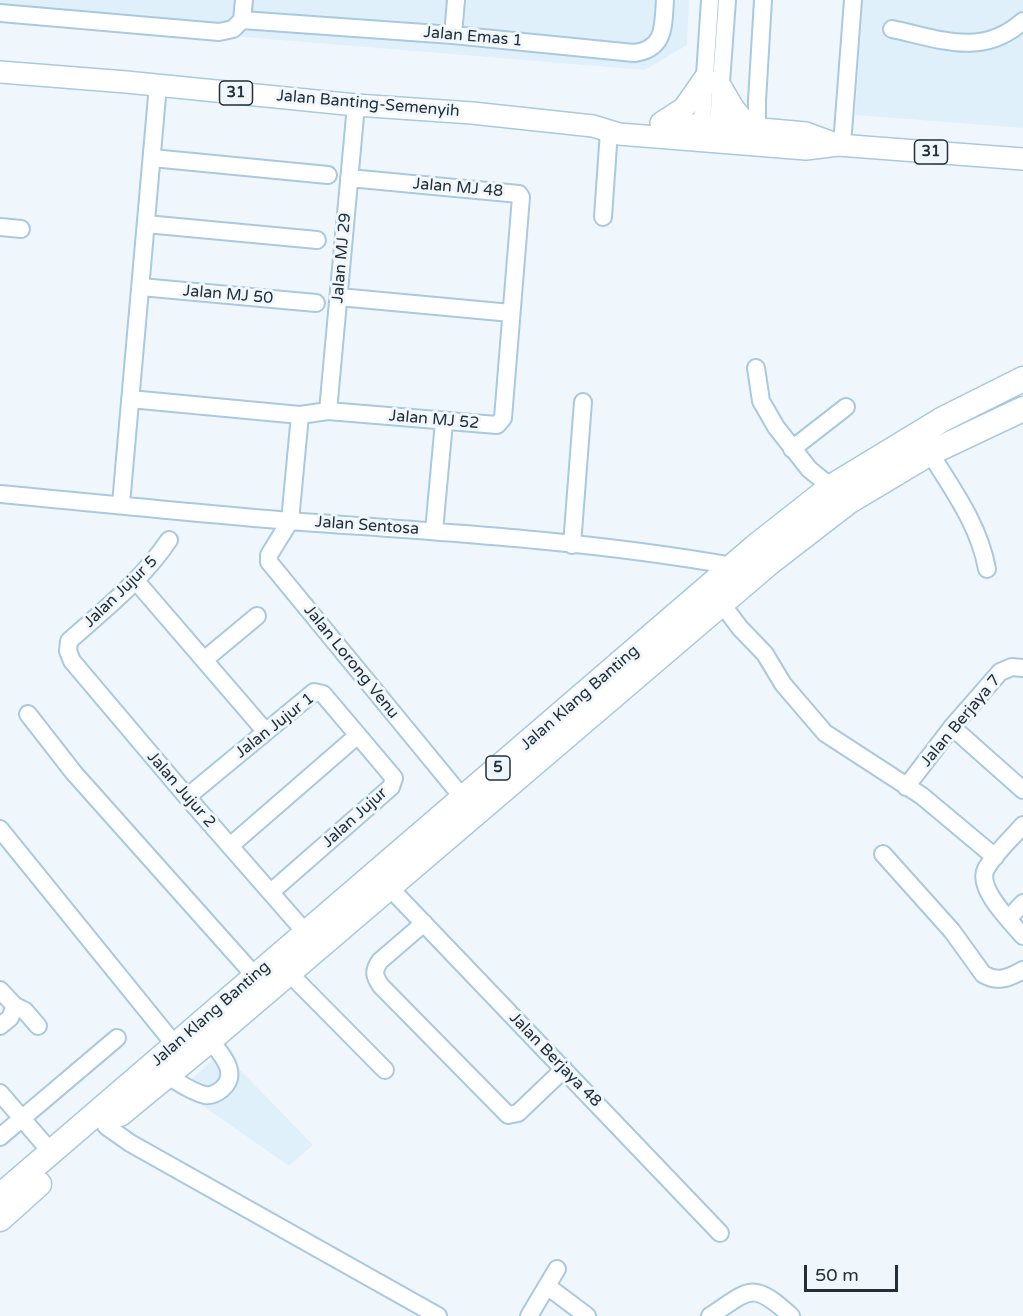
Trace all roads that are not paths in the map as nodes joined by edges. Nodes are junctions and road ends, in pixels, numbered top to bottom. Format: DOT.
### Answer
graph roads {
  1 [pos="244,0"];
  2 [pos="456,0"];
  3 [pos="665,0"];
  4 [pos="710,0"];
  5 [pos="727,0"];
  6 [pos="763,0"];
  7 [pos="853,0"];
  8 [pos="0,13"];
  9 [pos="242,20"];
  10 [pos="1023,21"];
  11 [pos="892,29"];
  12 [pos="453,35"];
  13 [pos="0,72"];
  14 [pos="713,83"];
  15 [pos="158,85"];
  16 [pos="356,105"];
  17 [pos="661,123"];
  18 [pos="601,128"];
  19 [pos="754,128"];
  20 [pos="709,133"];
  21 [pos="840,145"];
  22 [pos="152,158"];
  23 [pos="1023,159"];
  24 [pos="328,175"];
  25 [pos="349,178"];
  26 [pos="603,218"];
  27 [pos="146,224"];
  28 [pos="0,228"];
  29 [pos="21,229"];
  30 [pos="317,240"];
  31 [pos="141,287"];
  32 [pos="339,297"];
  33 [pos="316,303"];
  34 [pos="511,313"];
  35 [pos="756,368"];
  36 [pos="1023,379"];
  37 [pos="130,399"];
  38 [pos="583,402"];
  39 [pos="846,407"];
  40 [pos="1023,409"];
  41 [pos="328,411"];
  42 [pos="300,415"];
  43 [pos="444,422"];
  44 [pos="792,449"];
  45 [pos="930,453"];
  46 [pos="831,487"];
  47 [pos="0,494"];
  48 [pos="121,504"];
  49 [pos="290,520"];
  50 [pos="434,531"];
  51 [pos="169,540"];
  52 [pos="572,545"];
  53 [pos="733,566"];
  54 [pos="987,569"];
  55 [pos="136,581"];
  56 [pos="722,603"];
  57 [pos="257,616"];
  58 [pos="69,641"];
  59 [pos="204,660"];
  60 [pos="1023,668"];
  61 [pos="28,714"];
  62 [pos="952,727"];
  63 [pos="266,732"];
  64 [pos="358,735"];
  65 [pos="906,787"];
  66 [pos="1023,790"];
  67 [pos="187,797"];
  68 [pos="463,798"];
  69 [pos="1023,825"];
  70 [pos="0,830"];
  71 [pos="230,846"];
  72 [pos="883,854"];
  73 [pos="995,857"];
  74 [pos="389,887"];
  75 [pos="271,892"];
  76 [pos="1023,903"];
  77 [pos="1008,919"];
  78 [pos="424,923"];
  79 [pos="306,933"];
  80 [pos="1023,936"];
  81 [pos="1023,970"];
  82 [pos="255,976"];
  83 [pos="296,980"];
  84 [pos="0,990"];
  85 [pos="15,1006"];
  86 [pos="0,1026"];
  87 [pos="38,1026"];
  88 [pos="117,1038"];
  89 [pos="210,1040"];
  90 [pos="175,1045"];
  91 [pos="385,1070"];
  92 [pos="564,1070"];
  93 [pos="166,1075"];
  94 [pos="0,1093"];
  95 [pos="22,1119"];
  96 [pos="106,1126"];
  97 [pos="0,1137"];
  98 [pos="51,1152"];
  99 [pos="0,1196"];
  100 [pos="0,1219"];
  101 [pos="720,1233"];
  102 [pos="557,1269"];
  103 [pos="547,1286"];
  104 [pos="438,1316"];
  105 [pos="529,1316"];
  106 [pos="588,1316"];
  107 [pos="710,1316"];
  108 [pos="791,1316"];
  1 -- 9 [label="street"];
  2 -- 12 [label="street"];
  3 -- 12 [label="street, Jalan Emas 1"];
  4 -- 14 [label="street"];
  5 -- 14 [label="street"];
  6 -- 19 [label="street"];
  7 -- 21 [label="street"];
  8 -- 9 [label="street"];
  9 -- 12 [label="street, Jalan Emas 1"];
  10 -- 11 [label="street"];
  13 -- 15 [label="main road, Jalan Banting-Semenyih / 31"];
  14 -- 17 [label="main road"];
  14 -- 19 [label="main road"];
  14 -- 20 [label="street"];
  15 -- 16 [label="main road, Jalan Banting-Semenyih / 31"];
  15 -- 22 [label="street"];
  16 -- 18 [label="main road, Jalan Banting-Semenyih / 31"];
  16 -- 25 [label="street, Jalan MJ 29"];
  17 -- 18 [label="main road, Jalan Banting-Semenyih / 31"];
  17 -- 20 [label="main road, Jalan Banting-Semenyih / 31"];
  18 -- 20 [label="main road, Jalan Banting-Semenyih / 31"];
  18 -- 26 [label="street"];
  19 -- 20 [label="main road, Jalan Banting-Semenyih / 31"];
  19 -- 21 [label="main road, Jalan Banting-Semenyih / 31"];
  20 -- 21 [label="main road, Jalan Banting-Semenyih / 31"];
  21 -- 23 [label="main road, Jalan Banting-Semenyih / 31"];
  22 -- 24 [label="street"];
  22 -- 27 [label="street"];
  25 -- 32 [label="street, Jalan MJ 29"];
  25 -- 34 [label="street, Jalan MJ 48"];
  27 -- 30 [label="street"];
  27 -- 31 [label="street"];
  28 -- 29 [label="street"];
  31 -- 33 [label="street, Jalan MJ 50"];
  31 -- 37 [label="street"];
  32 -- 34 [label="street"];
  32 -- 41 [label="street, Jalan MJ 29"];
  34 -- 43 [label="street, Jalan MJ 52"];
  35 -- 44 [label="street"];
  36 -- 46 [label="highway, Jalan Klang Banting / 5"];
  37 -- 42 [label="street"];
  37 -- 48 [label="street"];
  38 -- 52 [label="street"];
  39 -- 44 [label="street"];
  40 -- 45 [label="highway, Jalan Klang Banting / 5"];
  41 -- 42 [label="street, Jalan MJ 52"];
  41 -- 43 [label="street, Jalan MJ 52"];
  42 -- 49 [label="street"];
  43 -- 50 [label="street"];
  44 -- 46 [label="street"];
  45 -- 54 [label="street"];
  45 -- 56 [label="highway, Jalan Klang Banting / 5"];
  46 -- 53 [label="highway, Jalan Klang Banting / 5"];
  47 -- 48 [label="street, Jalan Sentosa"];
  48 -- 49 [label="street, Jalan Sentosa"];
  49 -- 50 [label="street, Jalan Sentosa"];
  49 -- 68 [label="street, Jalan Lorong Venu"];
  50 -- 52 [label="street, Jalan Sentosa"];
  51 -- 55 [label="street, Jalan Jujur 5"];
  52 -- 53 [label="street, Jalan Sentosa"];
  53 -- 68 [label="highway, Jalan Klang Banting / 5"];
  55 -- 58 [label="street, Jalan Jujur 5"];
  55 -- 59 [label="street"];
  56 -- 65 [label="street"];
  56 -- 74 [label="highway, Jalan Klang Banting / 5"];
  57 -- 59 [label="street"];
  58 -- 67 [label="street, Jalan Jujur 2"];
  59 -- 63 [label="street"];
  60 -- 62 [label="street, Jalan Berjaya 7"];
  61 -- 82 [label="street"];
  62 -- 65 [label="street, Jalan Berjaya 7"];
  62 -- 66 [label="street"];
  63 -- 64 [label="street, Jalan Jujur 1"];
  63 -- 67 [label="street, Jalan Jujur 1"];
  64 -- 71 [label="street"];
  64 -- 75 [label="street, Jalan Jujur"];
  65 -- 73 [label="street"];
  67 -- 71 [label="street, Jalan Jujur 2"];
  68 -- 79 [label="highway, Jalan Klang Banting / 5"];
  69 -- 73 [label="street"];
  70 -- 90 [label="street"];
  71 -- 75 [label="street, Jalan Jujur 2"];
  72 -- 81 [label="street"];
  73 -- 77 [label="street"];
  74 -- 78 [label="street, Jalan Berjaya 48"];
  74 -- 83 [label="highway, Jalan Klang Banting / 5"];
  75 -- 79 [label="street, Jalan Jujur 2"];
  76 -- 77 [label="street"];
  77 -- 80 [label="street"];
  78 -- 92 [label="street, Jalan Berjaya 48"];
  78 -- 92 [label="street"];
  79 -- 82 [label="highway, Jalan Klang Banting / 5"];
  82 -- 90 [label="highway, Jalan Klang Banting / 5"];
  83 -- 89 [label="highway, Jalan Klang Banting / 5"];
  83 -- 91 [label="street"];
  84 -- 85 [label="street"];
  85 -- 86 [label="street"];
  85 -- 87 [label="street"];
  88 -- 95 [label="street"];
  89 -- 93 [label="highway, Jalan Klang Banting / 5"];
  89 -- 93 [label="street"];
  90 -- 98 [label="highway, Jalan Klang Banting / 5"];
  92 -- 101 [label="street, Jalan Berjaya 48"];
  93 -- 96 [label="highway, Jalan Klang Banting / 5"];
  94 -- 95 [label="street"];
  95 -- 97 [label="street"];
  95 -- 98 [label="street"];
  96 -- 100 [label="highway, Jalan Klang Banting / 5"];
  96 -- 104 [label="street"];
  98 -- 99 [label="highway, Jalan Klang Banting / 5"];
  102 -- 103 [label="street"];
  103 -- 105 [label="street"];
  103 -- 106 [label="street"];
  107 -- 108 [label="street"];
}
